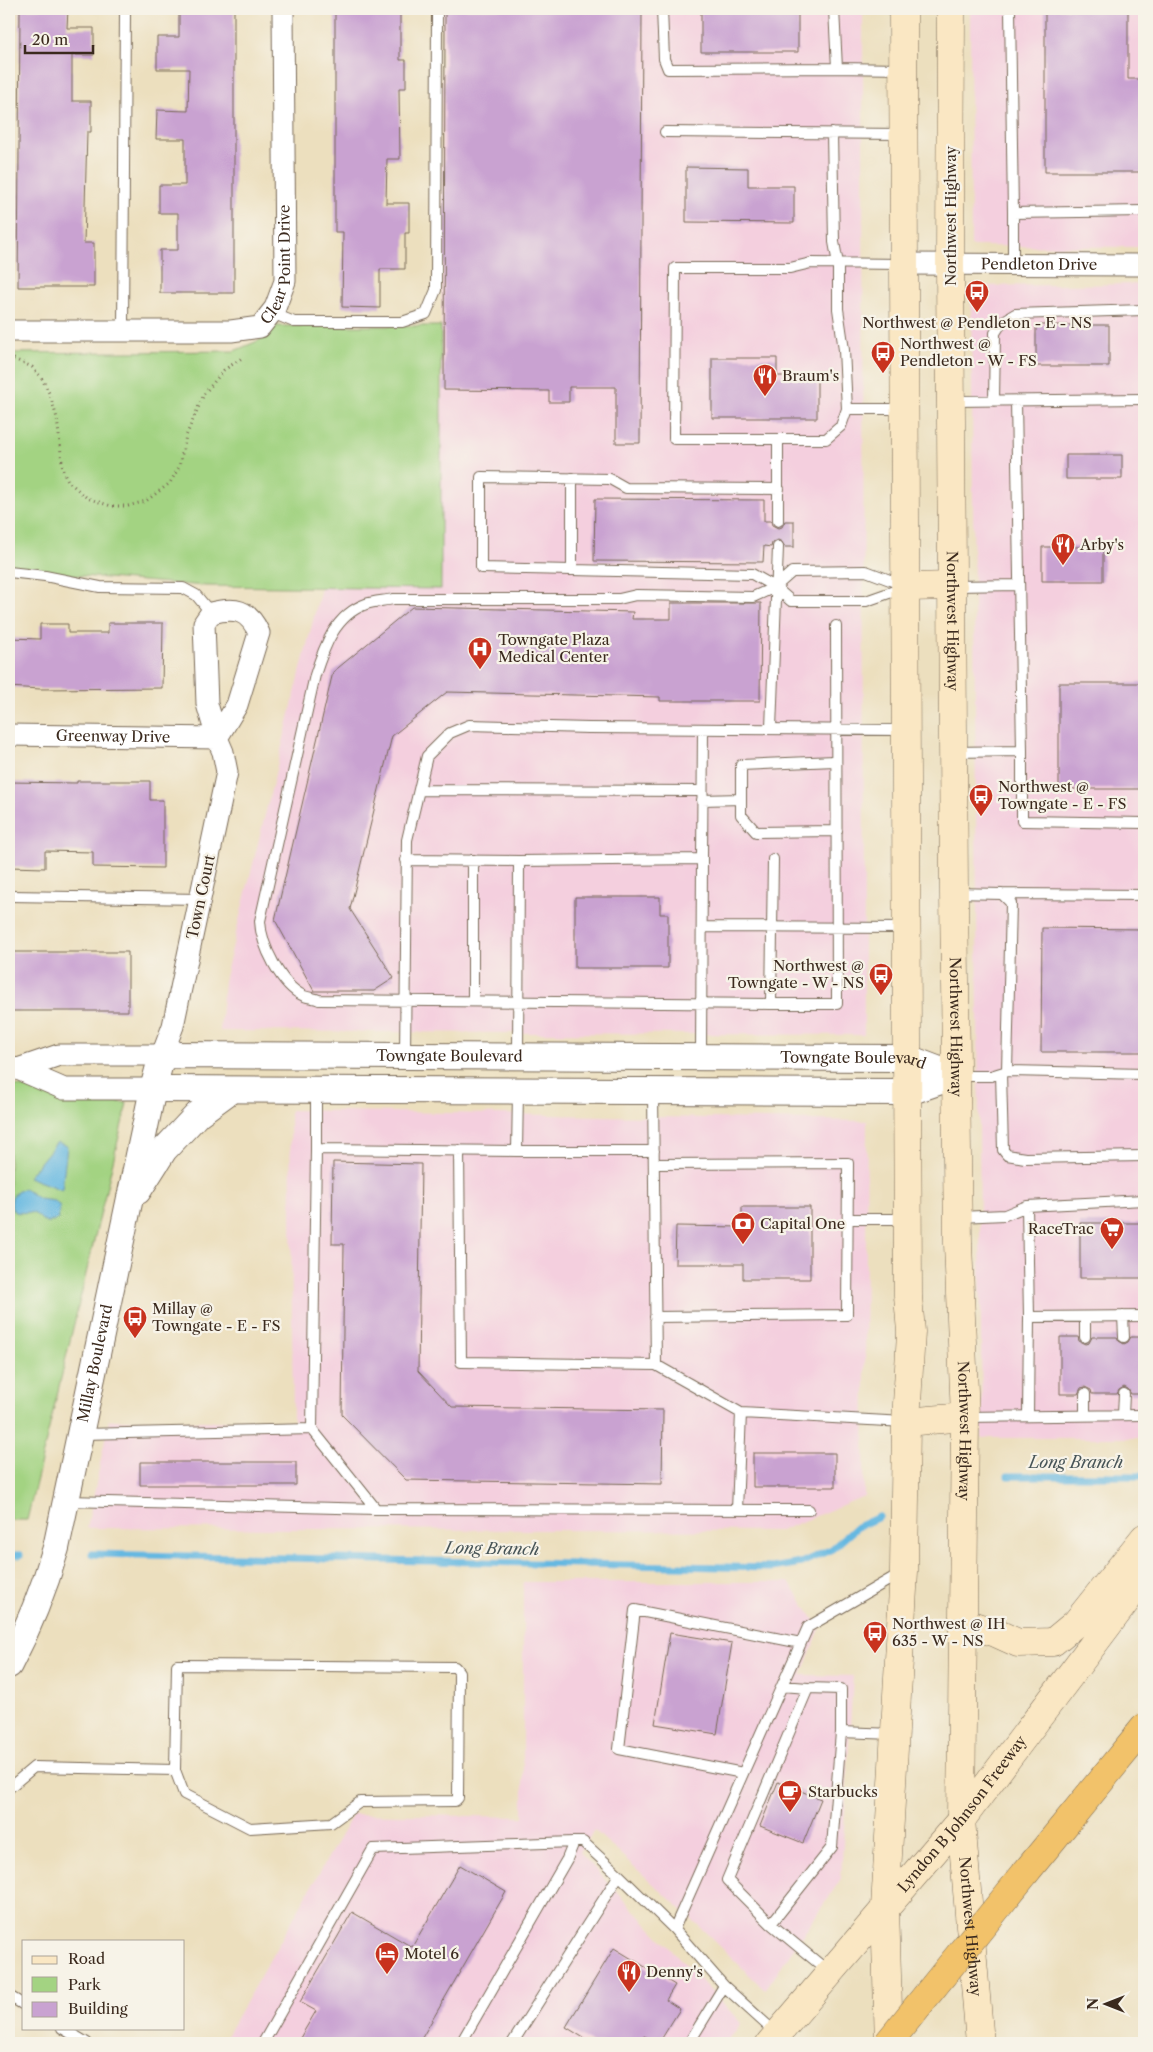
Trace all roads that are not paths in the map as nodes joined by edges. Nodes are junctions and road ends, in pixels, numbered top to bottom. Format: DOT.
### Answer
graph roads {
  1 [pos="125,9"];
  2 [pos="283,9"];
  3 [pos="437,9"];
  4 [pos="662,9"];
  5 [pos="834,9"];
  6 [pos="903,9"];
  7 [pos="951,9"];
  8 [pos="1010,9"];
  9 [pos="837,68"];
  10 [pos="904,69"];
  11 [pos="665,132"];
  12 [pos="832,133"];
  13 [pos="905,134"];
  14 [pos="1144,211"];
  15 [pos="1013,213"];
  16 [pos="838,264"];
  17 [pos="903,264"];
  18 [pos="950,264"];
  19 [pos="1013,264"];
  20 [pos="1144,265"];
  21 [pos="1144,310"];
  22 [pos="272,313"];
  23 [pos="9,331"];
  24 [pos="123,331"];
  25 [pos="1144,399"];
  26 [pos="951,401"];
  27 [pos="994,401"];
  28 [pos="1016,401"];
  29 [pos="905,409"];
  30 [pos="848,410"];
  31 [pos="778,439"];
  32 [pos="572,478"];
  33 [pos="779,489"];
  34 [pos="778,521"];
  35 [pos="778,547"];
  36 [pos="572,570"];
  37 [pos="9,572"];
  38 [pos="953,586"];
  39 [pos="1020,586"];
  40 [pos="775,587"];
  41 [pos="907,587"];
  42 [pos="211,613"];
  43 [pos="836,626"];
  44 [pos="771,728"];
  45 [pos="703,729"];
  46 [pos="835,729"];
  47 [pos="906,730"];
  48 [pos="9,735"];
  49 [pos="217,738"];
  50 [pos="1022,751"];
  51 [pos="952,752"];
  52 [pos="836,761"];
  53 [pos="419,790"];
  54 [pos="702,795"];
  55 [pos="741,799"];
  56 [pos="1144,823"];
  57 [pos="837,831"];
  58 [pos="702,859"];
  59 [pos="773,859"];
  60 [pos="406,860"];
  61 [pos="473,860"];
  62 [pos="519,860"];
  63 [pos="954,893"];
  64 [pos="1002,894"];
  65 [pos="1144,895"];
  66 [pos="9,896"];
  67 [pos="201,899"];
  68 [pos="702,927"];
  69 [pos="773,928"];
  70 [pos="837,928"];
  71 [pos="907,928"];
  72 [pos="518,1000"];
  73 [pos="405,1001"];
  74 [pos="473,1001"];
  75 [pos="702,1002"];
  76 [pos="772,1004"];
  77 [pos="162,1055"];
  78 [pos="405,1056"];
  79 [pos="518,1056"];
  80 [pos="701,1057"];
  81 [pos="908,1058"];
  82 [pos="13,1068"];
  83 [pos="1004,1072"];
  84 [pos="1144,1074"];
  85 [pos="956,1076"];
  86 [pos="153,1089"];
  87 [pos="231,1090"];
  88 [pos="316,1090"];
  89 [pos="518,1091"];
  90 [pos="653,1091"];
  91 [pos="909,1092"];
  92 [pos="316,1149"];
  93 [pos="459,1150"];
  94 [pos="517,1151"];
  95 [pos="654,1152"];
  96 [pos="1144,1156"];
  97 [pos="654,1164"];
  98 [pos="1144,1200"];
  99 [pos="129,1204"];
  100 [pos="1027,1206"];
  101 [pos="958,1217"];
  102 [pos="848,1219"];
  103 [pos="908,1219"];
  104 [pos="1123,1316"];
  105 [pos="1144,1316"];
  106 [pos="655,1317"];
  107 [pos="1028,1317"];
  108 [pos="1085,1317"];
  109 [pos="1085,1337"];
  110 [pos="1124,1337"];
  111 [pos="656,1365"];
  112 [pos="1085,1394"];
  113 [pos="1124,1394"];
  114 [pos="741,1412"];
  115 [pos="1085,1415"];
  116 [pos="1123,1415"];
  117 [pos="1144,1415"];
  118 [pos="1028,1416"];
  119 [pos="964,1417"];
  120 [pos="906,1422"];
  121 [pos="312,1429"];
  122 [pos="82,1434"];
  123 [pos="68,1501"];
  124 [pos="376,1509"];
  125 [pos="737,1510"];
  126 [pos="809,1510"];
  127 [pos="1144,1538"];
  128 [pos="904,1571"];
  129 [pos="1144,1578"];
  130 [pos="962,1622"];
  131 [pos="801,1643"];
  132 [pos="9,1664"];
  133 [pos="782,1686"];
  134 [pos="808,1688"];
  135 [pos="1144,1728"];
  136 [pos="842,1732"];
  137 [pos="894,1734"];
  138 [pos="175,1770"];
  139 [pos="743,1773"];
  140 [pos="9,1788"];
  141 [pos="961,1820"];
  142 [pos="574,1842"];
  143 [pos="619,1875"];
  144 [pos="886,1908"];
  145 [pos="772,1924"];
  146 [pos="674,1929"];
  147 [pos="830,1972"];
  148 [pos="724,1986"];
  149 [pos="9,1996"];
  150 [pos="22,2004"];
  151 [pos="65,2030"];
  152 [pos="774,2039"];
  153 [pos="87,2043"];
  154 [pos="263,2043"];
  155 [pos="461,2043"];
  156 [pos="515,2043"];
  157 [pos="689,2043"];
  158 [pos="888,2043"];
  159 [pos="980,2043"];
  1 -- 24 [label="lane"];
  2 -- 22 [label="street, Clear Point Drive"];
  3 -- 22 [label="lane"];
  4 -- 9 [label="lane"];
  5 -- 9 [label="lane"];
  6 -- 10 [label="main road"];
  7 -- 18 [label="main road, Northwest Highway"];
  8 -- 15 [label="lane"];
  9 -- 10 [label="lane"];
  10 -- 13 [label="main road"];
  11 -- 12 [label="lane"];
  12 -- 13 [label="lane"];
  12 -- 16 [label="lane"];
  13 -- 17 [label="main road"];
  14 -- 15 [label="lane"];
  15 -- 19 [label="lane"];
  16 -- 17 [label="lane"];
  16 -- 30 [label="lane"];
  16 -- 31 [label="lane"];
  17 -- 18 [label="street, Pendleton Drive"];
  17 -- 29 [label="main road"];
  18 -- 19 [label="street, Pendleton Drive"];
  18 -- 26 [label="main road, Northwest Highway"];
  19 -- 20 [label="street, Pendleton Drive"];
  21 -- 27 [label="lane"];
  22 -- 24 [label="street, Clear Point Drive"];
  23 -- 24 [label="street, Clear Point Drive"];
  25 -- 28 [label="lane"];
  26 -- 27 [label="lane"];
  26 -- 38 [label="main road, Northwest Highway"];
  27 -- 28 [label="lane"];
  28 -- 39 [label="lane"];
  29 -- 30 [label="lane"];
  29 -- 41 [label="main road"];
  30 -- 31 [label="lane"];
  31 -- 33 [label="lane"];
  32 -- 33 [label="lane"];
  32 -- 36 [label="lane"];
  32 -- 36 [label="lane"];
  33 -- 34 [label="lane"];
  35 -- 40 [label="lane"];
  36 -- 40 [label="lane"];
  37 -- 42 [label="lane"];
  38 -- 39 [label="lane"];
  38 -- 41 [label="main road"];
  38 -- 51 [label="main road, Northwest Highway"];
  39 -- 50 [label="lane"];
  40 -- 41 [label="lane"];
  40 -- 41 [label="lane"];
  40 -- 44 [label="lane"];
  40 -- 73 [label="lane"];
  41 -- 47 [label="main road"];
  42 -- 49 [label="street, Town Court"];
  42 -- 49 [label="street"];
  43 -- 46 [label="lane"];
  44 -- 45 [label="lane"];
  44 -- 46 [label="lane"];
  45 -- 53 [label="lane"];
  45 -- 54 [label="lane"];
  46 -- 47 [label="lane"];
  46 -- 52 [label="lane"];
  47 -- 71 [label="main road"];
  48 -- 49 [label="street, Greenway Drive"];
  49 -- 67 [label="street, Town Court"];
  50 -- 51 [label="lane"];
  50 -- 56 [label="lane"];
  51 -- 63 [label="main road, Northwest Highway"];
  52 -- 55 [label="lane"];
  52 -- 57 [label="lane"];
  53 -- 54 [label="lane"];
  53 -- 60 [label="lane"];
  54 -- 55 [label="lane"];
  54 -- 58 [label="lane"];
  55 -- 57 [label="lane"];
  57 -- 70 [label="lane"];
  58 -- 62 [label="lane"];
  58 -- 68 [label="lane"];
  59 -- 69 [label="lane"];
  60 -- 61 [label="lane"];
  60 -- 73 [label="lane"];
  61 -- 62 [label="lane"];
  61 -- 74 [label="lane"];
  62 -- 72 [label="lane"];
  63 -- 64 [label="lane"];
  63 -- 85 [label="main road, Northwest Highway"];
  64 -- 65 [label="lane"];
  64 -- 83 [label="lane"];
  66 -- 67 [label="lane"];
  67 -- 77 [label="street, Town Court"];
  68 -- 69 [label="lane"];
  68 -- 75 [label="lane"];
  69 -- 70 [label="lane"];
  69 -- 76 [label="lane"];
  70 -- 71 [label="lane"];
  70 -- 76 [label="lane"];
  71 -- 81 [label="main road"];
  72 -- 74 [label="lane"];
  72 -- 75 [label="lane"];
  72 -- 79 [label="lane"];
  73 -- 74 [label="lane"];
  73 -- 78 [label="lane"];
  75 -- 76 [label="lane"];
  75 -- 80 [label="lane"];
  77 -- 78 [label="street, Towngate Boulevard"];
  77 -- 82 [label="street, Towngate Boulevard"];
  77 -- 86 [label="street, Millay Boulevard"];
  78 -- 79 [label="street, Towngate Boulevard"];
  79 -- 80 [label="street, Towngate Boulevard"];
  79 -- 89 [label="street"];
  80 -- 81 [label="street, Towngate Boulevard"];
  81 -- 85 [label="street, Towngate Boulevard"];
  81 -- 91 [label="main road"];
  82 -- 86 [label="street, Towngate Boulevard"];
  83 -- 84 [label="lane"];
  83 -- 85 [label="lane"];
  83 -- 96 [label="lane"];
  85 -- 91 [label="street, Towngate Boulevard"];
  85 -- 101 [label="main road, Northwest Highway"];
  86 -- 87 [label="street, Towngate Boulevard"];
  86 -- 99 [label="street, Millay Boulevard"];
  87 -- 88 [label="street, Towngate Boulevard"];
  87 -- 99 [label="street"];
  88 -- 89 [label="street, Towngate Boulevard"];
  88 -- 92 [label="lane"];
  89 -- 90 [label="street, Towngate Boulevard"];
  89 -- 94 [label="lane"];
  90 -- 91 [label="street, Towngate Boulevard"];
  90 -- 95 [label="lane"];
  91 -- 103 [label="main road"];
  92 -- 93 [label="lane"];
  92 -- 121 [label="lane"];
  93 -- 94 [label="lane"];
  93 -- 111 [label="lane"];
  94 -- 95 [label="lane"];
  95 -- 97 [label="lane"];
  97 -- 102 [label="lane"];
  97 -- 106 [label="lane"];
  98 -- 100 [label="lane"];
  99 -- 122 [label="street, Millay Boulevard"];
  100 -- 101 [label="lane"];
  100 -- 107 [label="lane"];
  101 -- 119 [label="main road, Northwest Highway"];
  102 -- 103 [label="lane"];
  102 -- 106 [label="lane"];
  103 -- 120 [label="main road"];
  104 -- 105 [label="lane"];
  104 -- 108 [label="lane"];
  104 -- 110 [label="lane"];
  106 -- 111 [label="lane"];
  107 -- 108 [label="lane"];
  107 -- 118 [label="lane"];
  108 -- 109 [label="lane"];
  111 -- 114 [label="lane"];
  112 -- 115 [label="lane"];
  113 -- 116 [label="lane"];
  114 -- 120 [label="lane"];
  114 -- 125 [label="lane"];
  115 -- 116 [label="lane"];
  115 -- 118 [label="lane"];
  116 -- 117 [label="lane"];
  118 -- 119 [label="lane"];
  119 -- 120 [label="main road"];
  119 -- 130 [label="main road, Northwest Highway"];
  120 -- 128 [label="main road"];
  121 -- 122 [label="lane"];
  121 -- 124 [label="lane"];
  122 -- 123 [label="street, Millay Boulevard"];
  123 -- 124 [label="lane"];
  123 -- 132 [label="street, Millay Boulevard"];
  124 -- 125 [label="lane"];
  125 -- 126 [label="lane"];
  127 -- 130 [label="main road"];
  128 -- 131 [label="lane"];
  128 -- 137 [label="main road"];
  129 -- 141 [label="main road, Lyndon B Johnson Freeway"];
  130 -- 141 [label="main road, Northwest Highway"];
  131 -- 133 [label="lane"];
  131 -- 139 [label="lane"];
  133 -- 134 [label="lane"];
  133 -- 139 [label="lane"];
  134 -- 136 [label="lane"];
  134 -- 145 [label="lane"];
  135 -- 158 [label="highway, bridge"];
  136 -- 137 [label="lane"];
  136 -- 145 [label="lane"];
  137 -- 144 [label="main road"];
  138 -- 138 [label="lane"];
  138 -- 140 [label="lane"];
  139 -- 146 [label="lane"];
  141 -- 144 [label="main road, Lyndon B Johnson Freeway"];
  141 -- 159 [label="main road, Northwest Highway"];
  142 -- 143 [label="lane"];
  142 -- 154 [label="lane"];
  142 -- 155 [label="lane"];
  143 -- 146 [label="lane"];
  143 -- 156 [label="lane"];
  144 -- 147 [label="main road, Lyndon B Johnson Freeway"];
  144 -- 158 [label="main road"];
  145 -- 147 [label="lane"];
  146 -- 148 [label="lane"];
  147 -- 152 [label="main road, Lyndon B Johnson Freeway"];
  148 -- 152 [label="lane"];
  148 -- 157 [label="lane"];
  149 -- 150 [label="lane"];
  151 -- 153 [label="lane"];
}
